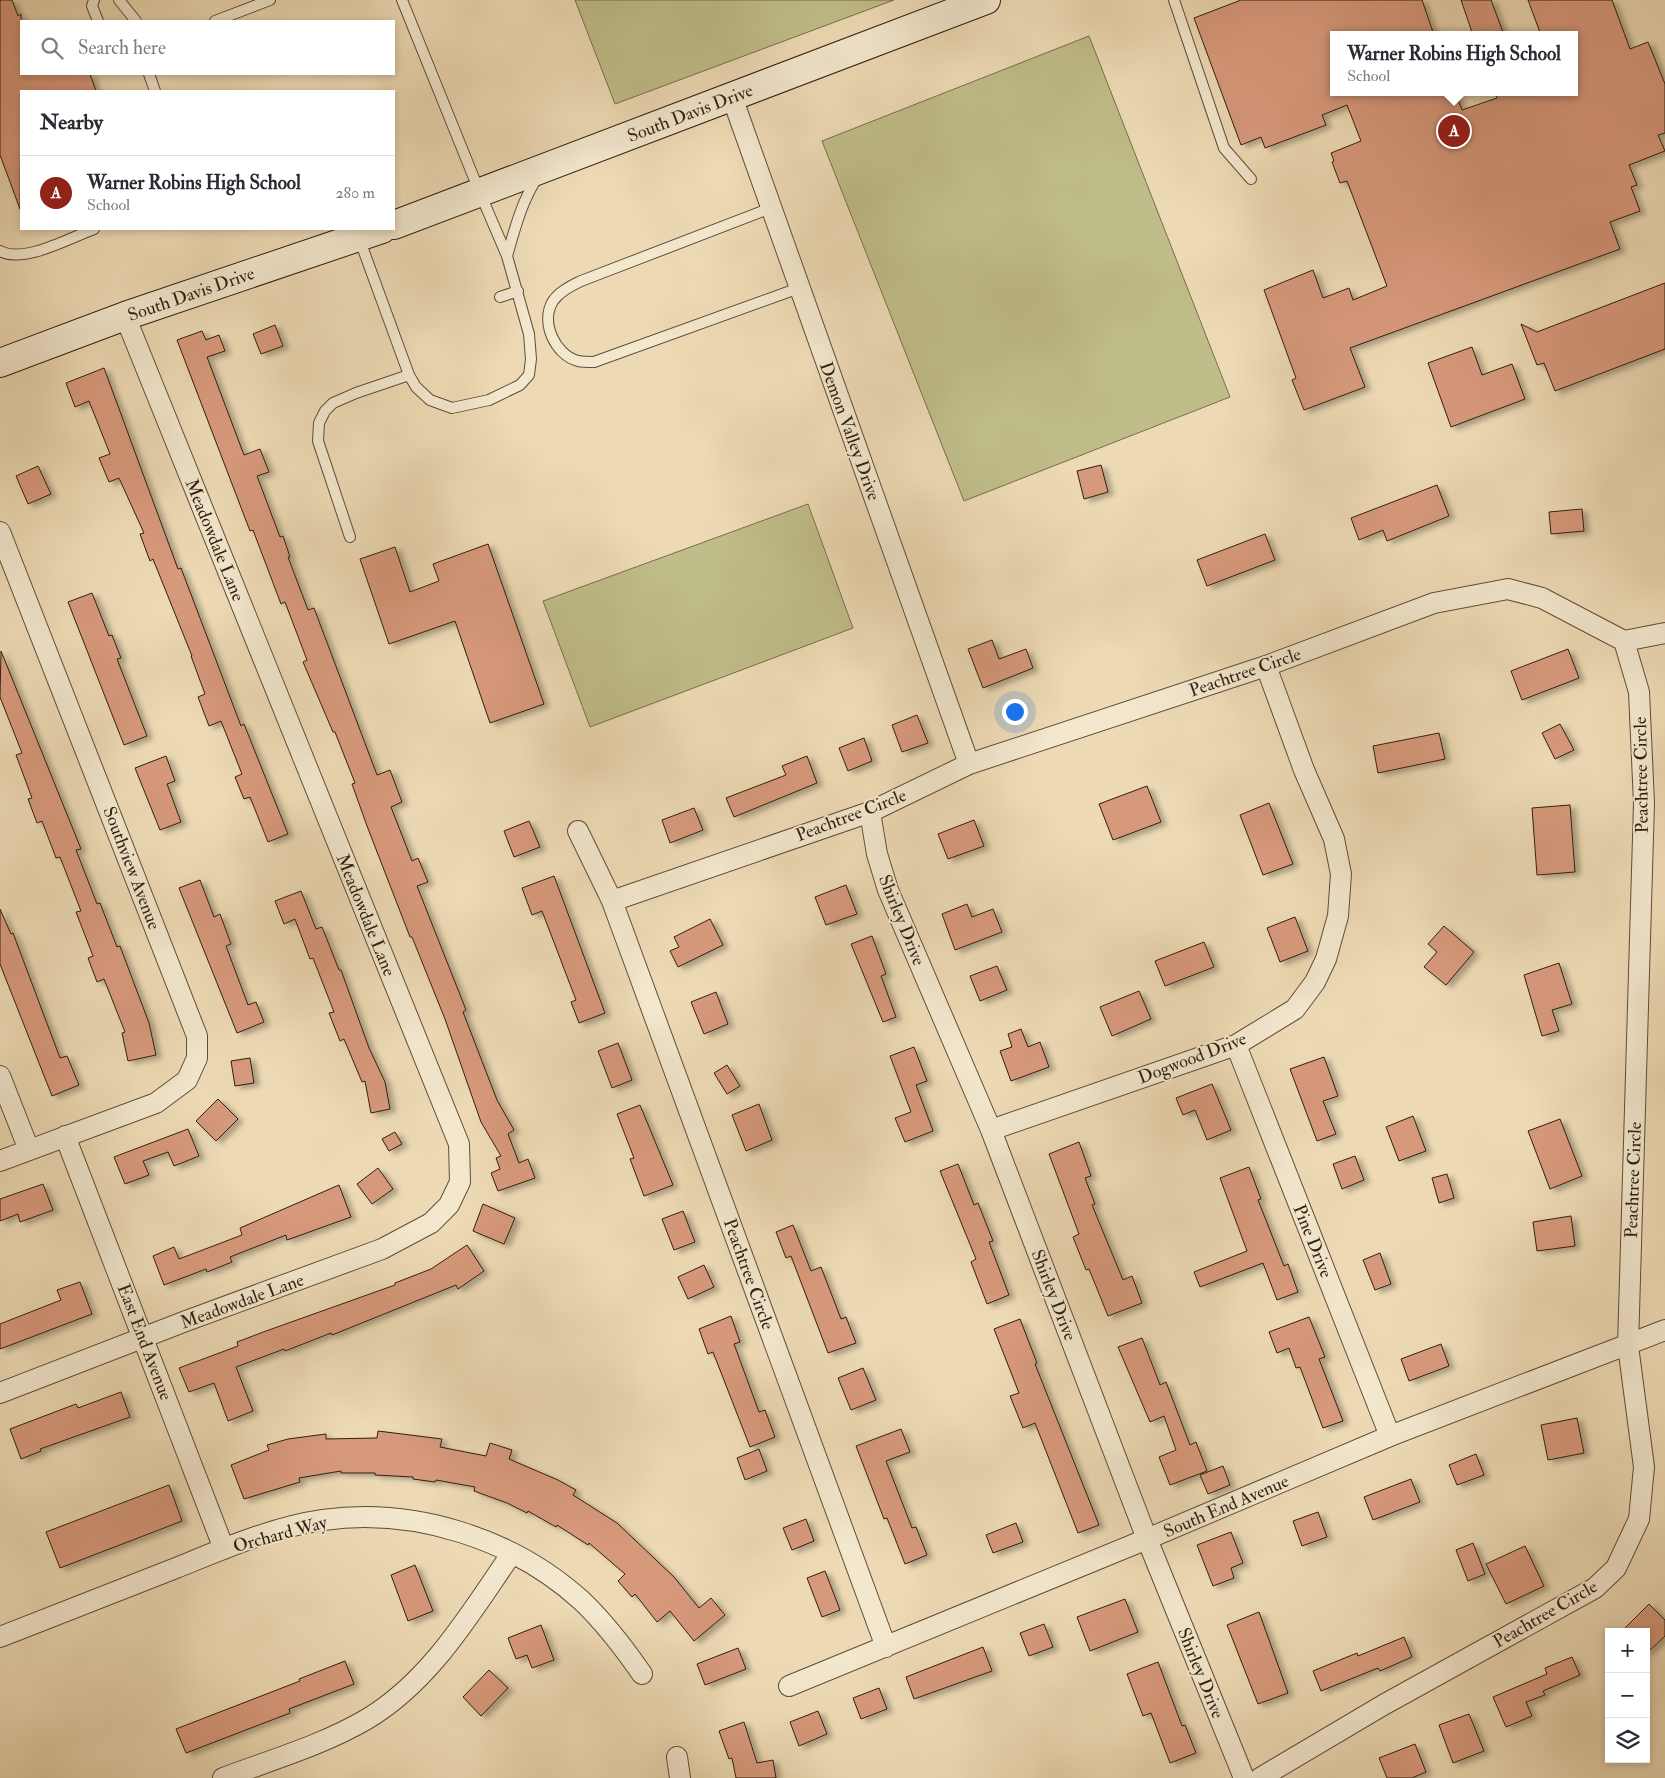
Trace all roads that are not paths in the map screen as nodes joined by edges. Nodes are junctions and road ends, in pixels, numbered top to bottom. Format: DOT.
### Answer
graph roads {
  1 [pos="94,0"];
  2 [pos="119,0"];
  3 [pos="270,0"];
  4 [pos="402,0"];
  5 [pos="986,0"];
  6 [pos="1174,0"];
  7 [pos="98,20"];
  8 [pos="135,20"];
  9 [pos="218,20"];
  10 [pos="149,75"];
  11 [pos="155,90"];
  12 [pos="732,97"];
  13 [pos="543,169"];
  14 [pos="1251,178"];
  15 [pos="480,193"];
  16 [pos="771,208"];
  17 [pos="395,225"];
  18 [pos="91,230"];
  19 [pos="370,233"];
  20 [pos="0,251"];
  21 [pos="508,256"];
  22 [pos="800,288"];
  23 [pos="518,292"];
  24 [pos="500,297"];
  25 [pos="125,316"];
  26 [pos="0,363"];
  27 [pos="409,375"];
  28 [pos="0,532"];
  29 [pos="350,538"];
  30 [pos="1665,633"];
  31 [pos="1624,641"];
  32 [pos="1266,666"];
  33 [pos="969,764"];
  34 [pos="870,812"];
  35 [pos="578,830"];
  36 [pos="612,901"];
  37 [pos="1236,1045"];
  38 [pos="0,1076"];
  39 [pos="991,1130"];
  40 [pos="65,1136"];
  41 [pos="29,1150"];
  42 [pos="0,1161"];
  43 [pos="1665,1330"];
  44 [pos="143,1338"];
  45 [pos="1628,1346"];
  46 [pos="0,1393"];
  47 [pos="1390,1436"];
  48 [pos="1147,1539"];
  49 [pos="224,1549"];
  50 [pos="512,1553"];
  51 [pos="0,1637"];
  52 [pos="886,1647"];
  53 [pos="642,1674"];
  54 [pos="789,1686"];
  55 [pos="676,1757"];
  56 [pos="223,1778"];
  57 [pos="680,1778"];
  58 [pos="1244,1778"];
  59 [pos="1260,1778"];
  1 -- 7 [label="lane"];
  2 -- 8 [label="lane"];
  3 -- 9 [label="lane"];
  4 -- 15 [label="lane"];
  5 -- 12 [label="street, South Davis Drive"];
  6 -- 14 [label="lane"];
  10 -- 11 [label="lane"];
  12 -- 13 [label="street, South Davis Drive"];
  12 -- 16 [label="street, Demon Valley Drive"];
  13 -- 15 [label="street, South Davis Drive"];
  13 -- 21 [label="lane"];
  15 -- 17 [label="street, South Davis Drive"];
  15 -- 21 [label="lane"];
  16 -- 22 [label="street, Demon Valley Drive"];
  16 -- 22 [label="lane"];
  18 -- 20 [label="lane"];
  19 -- 25 [label="street, South Davis Drive"];
  19 -- 27 [label="lane"];
  21 -- 23 [label="lane"];
  22 -- 33 [label="street, Demon Valley Drive"];
  23 -- 24 [label="lane"];
  23 -- 27 [label="lane"];
  25 -- 26 [label="street, South Davis Drive"];
  25 -- 44 [label="street, Meadowdale Lane"];
  27 -- 29 [label="lane"];
  28 -- 40 [label="street, Southview Avenue"];
  30 -- 31 [label="street"];
  31 -- 32 [label="street, Peachtree Circle"];
  31 -- 45 [label="street, Peachtree Circle"];
  32 -- 33 [label="street, Peachtree Circle"];
  32 -- 37 [label="street, Dogwood Drive"];
  33 -- 34 [label="street, Peachtree Circle"];
  34 -- 36 [label="street, Peachtree Circle"];
  34 -- 39 [label="street, Shirley Drive"];
  35 -- 36 [label="street, Peachtree Circle"];
  36 -- 52 [label="street, Peachtree Circle"];
  37 -- 39 [label="street, Dogwood Drive"];
  37 -- 47 [label="street, Pine Drive"];
  38 -- 41 [label="street"];
  39 -- 48 [label="street, Shirley Drive"];
  40 -- 41 [label="street, Southview Avenue"];
  40 -- 44 [label="street, East End Avenue"];
  41 -- 42 [label="street, Southview Avenue"];
  43 -- 45 [label="street, South End Avenue"];
  44 -- 46 [label="street, Meadowdale Lane"];
  44 -- 49 [label="street, East End Avenue"];
  45 -- 47 [label="street, South End Avenue"];
  45 -- 59 [label="street, Peachtree Circle"];
  47 -- 48 [label="street, South End Avenue"];
  48 -- 52 [label="street, South End Avenue"];
  48 -- 58 [label="street, Shirley Drive"];
  49 -- 50 [label="street, Orchard Way"];
  49 -- 51 [label="street, Orchard Way"];
  50 -- 53 [label="street, Orchard Way"];
  50 -- 56 [label="street"];
  52 -- 54 [label="street, South End Avenue"];
  55 -- 57 [label="street"];
}
